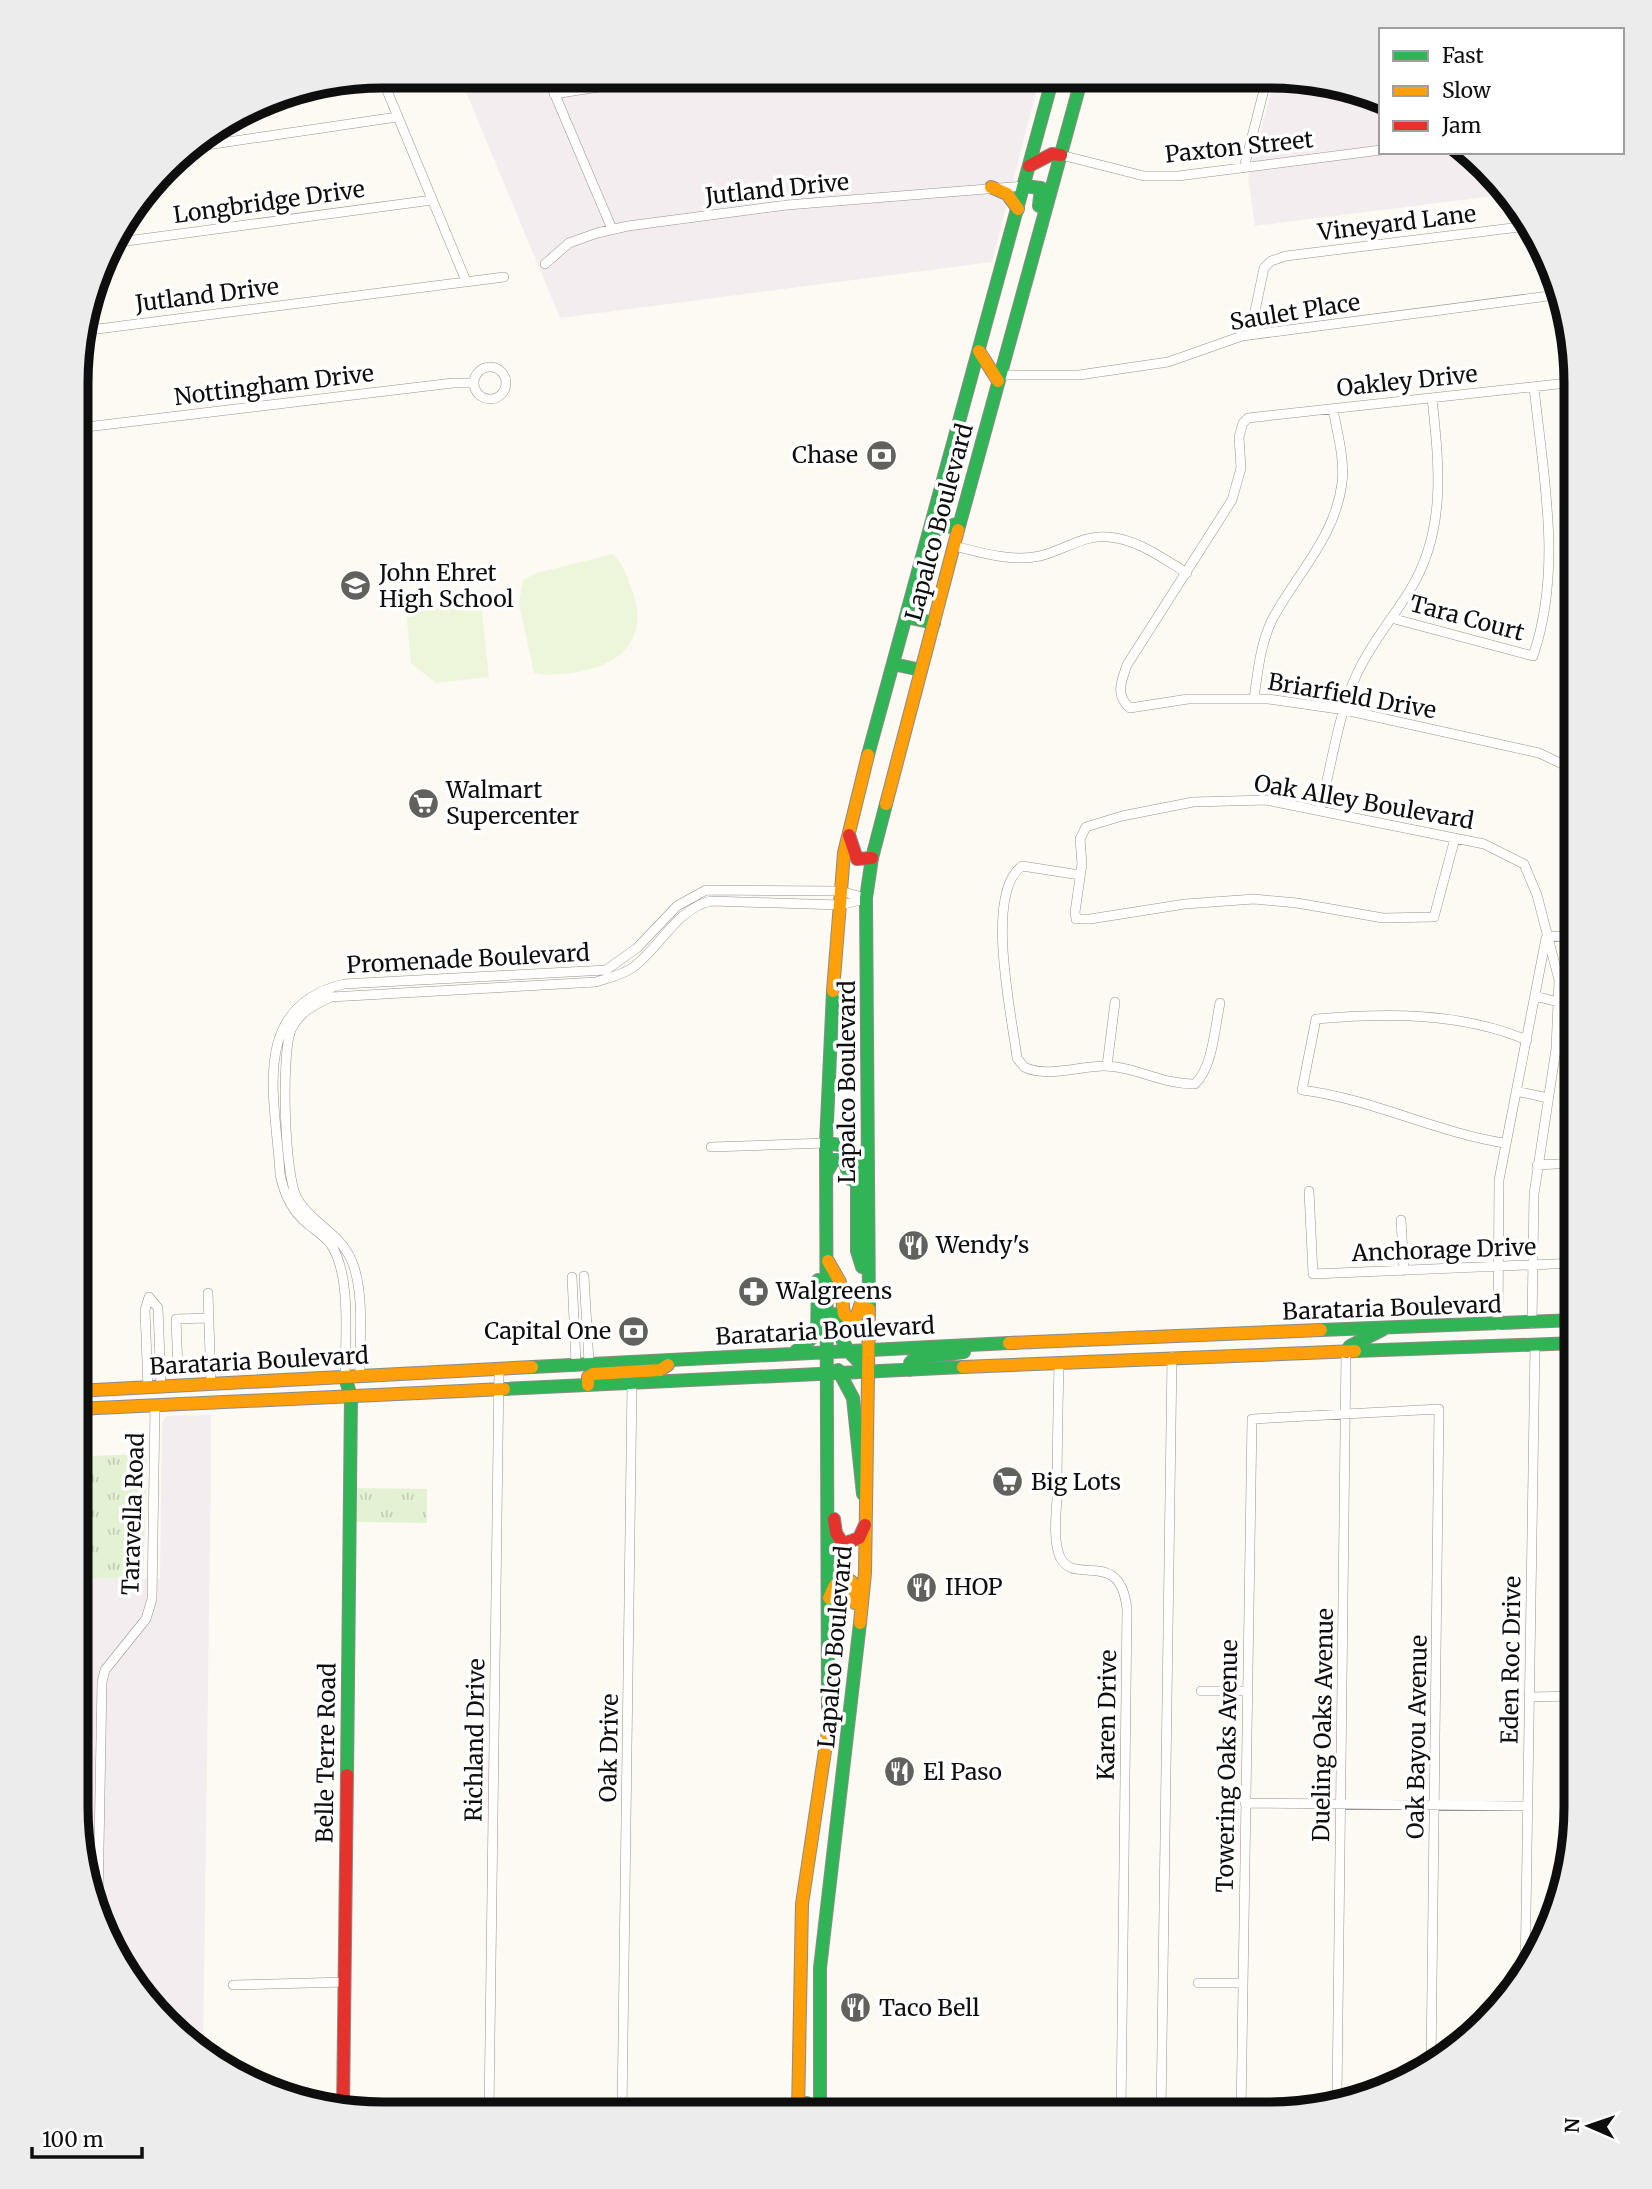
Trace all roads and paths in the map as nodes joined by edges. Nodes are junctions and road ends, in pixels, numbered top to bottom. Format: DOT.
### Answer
graph roads {
  1 [pos="385,88"];
  2 [pos="552,88"];
  3 [pos="592,88"];
  4 [pos="1050,88"];
  5 [pos="1079,88"];
  6 [pos="1264,88"];
  7 [pos="554,94"];
  8 [pos="397,117"];
  9 [pos="209,145"];
  10 [pos="1379,150"];
  11 [pos="1061,155"];
  12 [pos="1029,166"];
  13 [pos="1244,168"];
  14 [pos="1024,186"];
  15 [pos="991,187"];
  16 [pos="432,200"];
  17 [pos="1017,209"];
  18 [pos="1520,227"];
  19 [pos="612,229"];
  20 [pos="124,241"];
  21 [pos="1037,242"];
  22 [pos="545,264"];
  23 [pos="504,277"];
  24 [pos="466,281"];
  25 [pos="1551,296"];
  26 [pos="92,330"];
  27 [pos="1250,335"];
  28 [pos="983,337"];
  29 [pos="1009,344"];
  30 [pos="979,351"];
  31 [pos="999,378"];
  32 [pos="474,383"];
  33 [pos="1565,383"];
  34 [pos="1534,387"];
  35 [pos="1432,398"];
  36 [pos="1333,409"];
  37 [pos="960,421"];
  38 [pos="87,427"];
  39 [pos="985,429"];
  40 [pos="960,523"];
  41 [pos="930,527"];
  42 [pos="954,546"];
  43 [pos="1187,573"];
  44 [pos="906,618"];
  45 [pos="1391,618"];
  46 [pos="934,623"];
  47 [pos="893,664"];
  48 [pos="921,670"];
  49 [pos="1254,698"];
  50 [pos="1345,710"];
  51 [pos="1565,765"];
  52 [pos="1320,810"];
  53 [pos="848,834"];
  54 [pos="1455,838"];
  55 [pos="872,858"];
  56 [pos="1080,875"];
  57 [pos="840,891"];
  58 [pos="866,898"];
  59 [pos="840,905"];
  60 [pos="1546,936"];
  61 [pos="1565,937"];
  62 [pos="1535,996"];
  63 [pos="1115,1002"];
  64 [pos="1558,1002"];
  65 [pos="1220,1003"];
  66 [pos="1527,1040"];
  67 [pos="1556,1049"];
  68 [pos="1565,1052"];
  69 [pos="1107,1066"];
  70 [pos="1516,1091"];
  71 [pos="1548,1098"];
  72 [pos="826,1143"];
  73 [pos="1504,1143"];
  74 [pos="711,1147"];
  75 [pos="1565,1164"];
  76 [pos="1537,1165"];
  77 [pos="827,1173"];
  78 [pos="1309,1191"];
  79 [pos="1401,1220"];
  80 [pos="857,1221"];
  81 [pos="827,1259"];
  82 [pos="1565,1263"];
  83 [pos="1531,1265"];
  84 [pos="1497,1267"];
  85 [pos="1404,1271"];
  86 [pos="836,1274"];
  87 [pos="584,1276"];
  88 [pos="572,1277"];
  89 [pos="867,1282"];
  90 [pos="208,1293"];
  91 [pos="209,1318"];
  92 [pos="1565,1321"];
  93 [pos="1532,1323"];
  94 [pos="1498,1325"];
  95 [pos="1383,1329"];
  96 [pos="1346,1330"];
  97 [pos="1194,1336"];
  98 [pos="1171,1337"];
  99 [pos="1082,1340"];
  100 [pos="1063,1341"];
  101 [pos="1565,1344"];
  102 [pos="973,1345"];
  103 [pos="1535,1345"];
  104 [pos="1495,1346"];
  105 [pos="869,1349"];
  106 [pos="845,1350"];
  107 [pos="790,1352"];
  108 [pos="1346,1352"];
  109 [pos="828,1354"];
  110 [pos="1308,1354"];
  111 [pos="1172,1357"];
  112 [pos="1148,1358"];
  113 [pos="671,1361"];
  114 [pos="583,1362"];
  115 [pos="1059,1363"];
  116 [pos="1039,1364"];
  117 [pos="211,1368"];
  118 [pos="499,1370"];
  119 [pos="910,1370"];
  120 [pos="870,1371"];
  121 [pos="835,1373"];
  122 [pos="360,1377"];
  123 [pos="345,1378"];
  124 [pos="705,1380"];
  125 [pos="211,1384"];
  126 [pos="632,1384"];
  127 [pos="179,1385"];
  128 [pos="588,1385"];
  129 [pos="154,1387"];
  130 [pos="567,1387"];
  131 [pos="499,1389"];
  132 [pos="87,1390"];
  133 [pos="351,1396"];
  134 [pos="155,1406"];
  135 [pos="135,1407"];
  136 [pos="87,1409"];
  137 [pos="1345,1414"];
  138 [pos="828,1421"];
  139 [pos="856,1437"];
  140 [pos="828,1469"];
  141 [pos="867,1505"];
  142 [pos="867,1521"];
  143 [pos="826,1604"];
  144 [pos="857,1661"];
  145 [pos="1201,1691"];
  146 [pos="1247,1691"];
  147 [pos="1565,1696"];
  148 [pos="1530,1697"];
  149 [pos="1245,1803"];
  150 [pos="1341,1804"];
  151 [pos="1435,1805"];
  152 [pos="1528,1806"];
  153 [pos="98,1884"];
  154 [pos="1525,1953"];
  155 [pos="345,1982"];
  156 [pos="1198,1983"];
  157 [pos="1243,1983"];
  158 [pos="233,1985"];
  159 [pos="1431,2053"];
  160 [pos="1337,2093"];
  161 [pos="343,2099"];
  162 [pos="489,2102"];
  163 [pos="622,2102"];
  164 [pos="802,2102"];
  165 [pos="820,2102"];
  166 [pos="1121,2102"];
  167 [pos="1161,2102"];
  168 [pos="1241,2102"];
  1 -- 8 [label="street"];
  2 -- 7 [label="street"];
  3 -- 7 [label="street"];
  4 -- 12 [label="main road, Lapalco Boulevard"];
  5 -- 11 [label="main road, Lapalco Boulevard"];
  6 -- 13 [label="street"];
  7 -- 19 [label="street"];
  8 -- 9 [label="street"];
  8 -- 16 [label="street"];
  10 -- 13 [label="street, Paxton Street"];
  11 -- 12 [label="main road"];
  11 -- 13 [label="street, Paxton Street"];
  11 -- 21 [label="main road, Lapalco Boulevard"];
  12 -- 14 [label="main road, Lapalco Boulevard"];
  14 -- 15 [label="street, Jutland Drive"];
  14 -- 17 [label="main road, Lapalco Boulevard"];
  14 -- 21 [label="main road"];
  15 -- 17 [label="main road"];
  15 -- 19 [label="street, Jutland Drive"];
  16 -- 20 [label="street, Longbridge Drive"];
  16 -- 24 [label="street"];
  17 -- 28 [label="main road, Lapalco Boulevard"];
  18 -- 27 [label="street, Vineyard Lane"];
  19 -- 22 [label="street, Jutland Drive"];
  21 -- 29 [label="main road, Lapalco Boulevard"];
  23 -- 24 [label="street, Jutland Drive"];
  24 -- 26 [label="street, Jutland Drive"];
  25 -- 27 [label="street, Saulet Place"];
  27 -- 31 [label="street, Saulet Place"];
  28 -- 29 [label="main road"];
  28 -- 30 [label="main road, Lapalco Boulevard"];
  29 -- 31 [label="main road, Lapalco Boulevard"];
  30 -- 31 [label="main road"];
  30 -- 37 [label="main road, Lapalco Boulevard"];
  31 -- 39 [label="main road, Lapalco Boulevard"];
  32 -- 38 [label="street, Nottingham Drive"];
  33 -- 34 [label="street, Oakley Drive"];
  34 -- 35 [label="street, Oakley Drive"];
  34 -- 45 [label="street, Tara Court"];
  35 -- 36 [label="street, Oakley Drive"];
  35 -- 45 [label="street"];
  36 -- 43 [label="street, Oakley Drive"];
  36 -- 49 [label="street"];
  37 -- 39 [label="main road"];
  37 -- 41 [label="main road, Lapalco Boulevard"];
  39 -- 40 [label="main road, Lapalco Boulevard"];
  40 -- 41 [label="main road"];
  40 -- 42 [label="main road, Lapalco Boulevard"];
  41 -- 44 [label="main road, Lapalco Boulevard"];
  42 -- 43 [label="street"];
  42 -- 46 [label="main road, Lapalco Boulevard"];
  43 -- 49 [label="street, Briarfield Drive"];
  44 -- 46 [label="main road"];
  44 -- 47 [label="main road, Lapalco Boulevard"];
  45 -- 50 [label="street"];
  46 -- 48 [label="main road, Lapalco Boulevard"];
  47 -- 48 [label="main road"];
  47 -- 53 [label="main road, Lapalco Boulevard"];
  48 -- 55 [label="main road, Lapalco Boulevard"];
  49 -- 50 [label="street, Briarfield Drive"];
  50 -- 51 [label="street, Briarfield Drive"];
  50 -- 52 [label="street"];
  52 -- 54 [label="street, Oak Alley Boulevard"];
  52 -- 56 [label="street, Oak Alley Boulevard"];
  53 -- 55 [label="main road"];
  53 -- 57 [label="main road, Lapalco Boulevard"];
  54 -- 56 [label="street"];
  54 -- 60 [label="street, Oak Alley Boulevard"];
  55 -- 58 [label="main road, Lapalco Boulevard"];
  56 -- 69 [label="street"];
  57 -- 58 [label="street, Promenade Boulevard"];
  57 -- 59 [label="main road, Lapalco Boulevard"];
  57 -- 123 [label="street, Promenade Boulevard"];
  58 -- 59 [label="street, Promenade Boulevard"];
  58 -- 89 [label="main road, Lapalco Boulevard"];
  59 -- 72 [label="main road, Lapalco Boulevard"];
  59 -- 122 [label="street, Promenade Boulevard"];
  60 -- 61 [label="street"];
  60 -- 62 [label="street, Oak Alley Boulevard"];
  60 -- 64 [label="street, Oak Alley Boulevard"];
  62 -- 64 [label="street"];
  62 -- 66 [label="street, Oak Alley Boulevard"];
  63 -- 69 [label="street"];
  64 -- 67 [label="street, Oak Alley Boulevard"];
  65 -- 69 [label="street"];
  66 -- 70 [label="street, Oak Alley Boulevard"];
  66 -- 73 [label="street"];
  67 -- 68 [label="street"];
  67 -- 71 [label="street, Oak Alley Boulevard"];
  70 -- 71 [label="street"];
  70 -- 73 [label="street, Oak Alley Boulevard"];
  71 -- 76 [label="street, Oak Alley Boulevard"];
  72 -- 74 [label="street"];
  72 -- 77 [label="main road, Lapalco Boulevard"];
  72 -- 80 [label="main road"];
  73 -- 84 [label="street, Oak Alley Boulevard"];
  75 -- 76 [label="street"];
  76 -- 83 [label="street, Oak Alley Boulevard"];
  77 -- 80 [label="main road"];
  77 -- 81 [label="main road, Lapalco Boulevard"];
  78 -- 85 [label="street, Anchorage Drive"];
  79 -- 85 [label="street"];
  80 -- 89 [label="main road"];
  81 -- 86 [label="main road"];
  81 -- 107 [label="main road"];
  81 -- 109 [label="main road, Lapalco Boulevard"];
  82 -- 83 [label="street, Anchorage Drive"];
  83 -- 84 [label="street, Anchorage Drive"];
  83 -- 93 [label="street, Oak Alley Boulevard"];
  84 -- 85 [label="street, Anchorage Drive"];
  84 -- 94 [label="street, Oak Alley Boulevard"];
  86 -- 89 [label="main road"];
  86 -- 106 [label="main road"];
  87 -- 114 [label="street"];
  88 -- 114 [label="street"];
  89 -- 105 [label="main road, Lapalco Boulevard"];
  90 -- 91 [label="street"];
  91 -- 117 [label="street"];
  91 -- 117 [label="street"];
  92 -- 93 [label="main road, Barataria Boulevard"];
  93 -- 94 [label="main road, Barataria Boulevard"];
  93 -- 104 [label="main road"];
  94 -- 95 [label="main road, Barataria Boulevard"];
  95 -- 96 [label="main road, Barataria Boulevard"];
  95 -- 108 [label="main road"];
  96 -- 97 [label="main road, Barataria Boulevard"];
  96 -- 110 [label="main road"];
  97 -- 98 [label="main road, Barataria Boulevard"];
  97 -- 111 [label="main road"];
  98 -- 99 [label="main road, Barataria Boulevard"];
  98 -- 112 [label="main road"];
  99 -- 100 [label="main road, Barataria Boulevard"];
  99 -- 115 [label="main road"];
  100 -- 102 [label="main road, Barataria Boulevard"];
  100 -- 116 [label="main road"];
  101 -- 103 [label="main road, Barataria Boulevard"];
  102 -- 105 [label="main road, Barataria Boulevard"];
  102 -- 119 [label="main road"];
  103 -- 104 [label="main road, Barataria Boulevard"];
  103 -- 148 [label="street, Eden Roc Drive"];
  104 -- 108 [label="main road, Barataria Boulevard"];
  105 -- 106 [label="main road, Barataria Boulevard"];
  105 -- 120 [label="main road, Lapalco Boulevard"];
  106 -- 109 [label="main road, Barataria Boulevard"];
  106 -- 120 [label="main road"];
  107 -- 109 [label="main road, Barataria Boulevard"];
  107 -- 113 [label="main road, Barataria Boulevard"];
  107 -- 124 [label="main road"];
  108 -- 110 [label="main road, Barataria Boulevard"];
  108 -- 137 [label="street, Dueling Oaks Avenue"];
  109 -- 121 [label="main road"];
  110 -- 111 [label="main road, Barataria Boulevard"];
  111 -- 112 [label="main road, Barataria Boulevard"];
  111 -- 167 [label="street"];
  112 -- 115 [label="main road, Barataria Boulevard"];
  113 -- 114 [label="main road, Barataria Boulevard"];
  113 -- 128 [label="main road"];
  114 -- 118 [label="main road, Barataria Boulevard"];
  114 -- 130 [label="main road"];
  115 -- 116 [label="main road, Barataria Boulevard"];
  115 -- 166 [label="street, Karen Drive"];
  116 -- 119 [label="main road, Barataria Boulevard"];
  117 -- 125 [label="street"];
  118 -- 122 [label="main road, Barataria Boulevard"];
  118 -- 131 [label="street, Richland Drive"];
  119 -- 120 [label="main road, Barataria Boulevard"];
  120 -- 121 [label="main road, Barataria Boulevard"];
  120 -- 141 [label="main road, Lapalco Boulevard"];
  121 -- 124 [label="main road, Barataria Boulevard"];
  121 -- 138 [label="main road, Lapalco Boulevard"];
  121 -- 139 [label="main road"];
  122 -- 123 [label="main road, Barataria Boulevard"];
  122 -- 133 [label="main road"];
  123 -- 125 [label="main road, Barataria Boulevard"];
  123 -- 133 [label="main road"];
  124 -- 126 [label="main road, Barataria Boulevard"];
  125 -- 127 [label="main road, Barataria Boulevard"];
  126 -- 128 [label="main road, Barataria Boulevard"];
  126 -- 163 [label="street, Oak Drive"];
  127 -- 129 [label="main road, Barataria Boulevard"];
  127 -- 134 [label="main road"];
  128 -- 130 [label="main road, Barataria Boulevard"];
  129 -- 129 [label="street"];
  129 -- 132 [label="main road, Barataria Boulevard"];
  129 -- 135 [label="main road"];
  130 -- 131 [label="main road, Barataria Boulevard"];
  131 -- 133 [label="main road, Barataria Boulevard"];
  131 -- 162 [label="street, Richland Drive"];
  133 -- 134 [label="main road, Barataria Boulevard"];
  133 -- 155 [label="main road, Belle Terre Road"];
  134 -- 135 [label="main road, Barataria Boulevard"];
  134 -- 153 [label="street, Taravella Road"];
  135 -- 136 [label="main road, Barataria Boulevard"];
  137 -- 146 [label="street, Towering Oaks Avenue"];
  137 -- 150 [label="street, Dueling Oaks Avenue"];
  137 -- 151 [label="street, Oak Bayou Avenue"];
  138 -- 139 [label="main road"];
  138 -- 140 [label="main road, Lapalco Boulevard"];
  139 -- 141 [label="main road"];
  140 -- 142 [label="main road"];
  140 -- 143 [label="main road, Lapalco Boulevard"];
  141 -- 142 [label="main road, Lapalco Boulevard"];
  142 -- 144 [label="main road, Lapalco Boulevard"];
  143 -- 144 [label="main road"];
  143 -- 164 [label="main road, Lapalco Boulevard"];
  144 -- 165 [label="main road, Lapalco Boulevard"];
  145 -- 146 [label="street"];
  146 -- 149 [label="street, Towering Oaks Avenue"];
  147 -- 148 [label="street"];
  148 -- 152 [label="street, Eden Roc Drive"];
  149 -- 150 [label="street"];
  149 -- 157 [label="street, Towering Oaks Avenue"];
  150 -- 151 [label="street"];
  150 -- 160 [label="street, Dueling Oaks Avenue"];
  151 -- 152 [label="street"];
  151 -- 159 [label="street, Oak Bayou Avenue"];
  152 -- 154 [label="street, Eden Roc Drive"];
  155 -- 158 [label="street"];
  155 -- 161 [label="main road, Belle Terre Road"];
  156 -- 157 [label="street"];
  157 -- 168 [label="street, Towering Oaks Avenue"];
}
